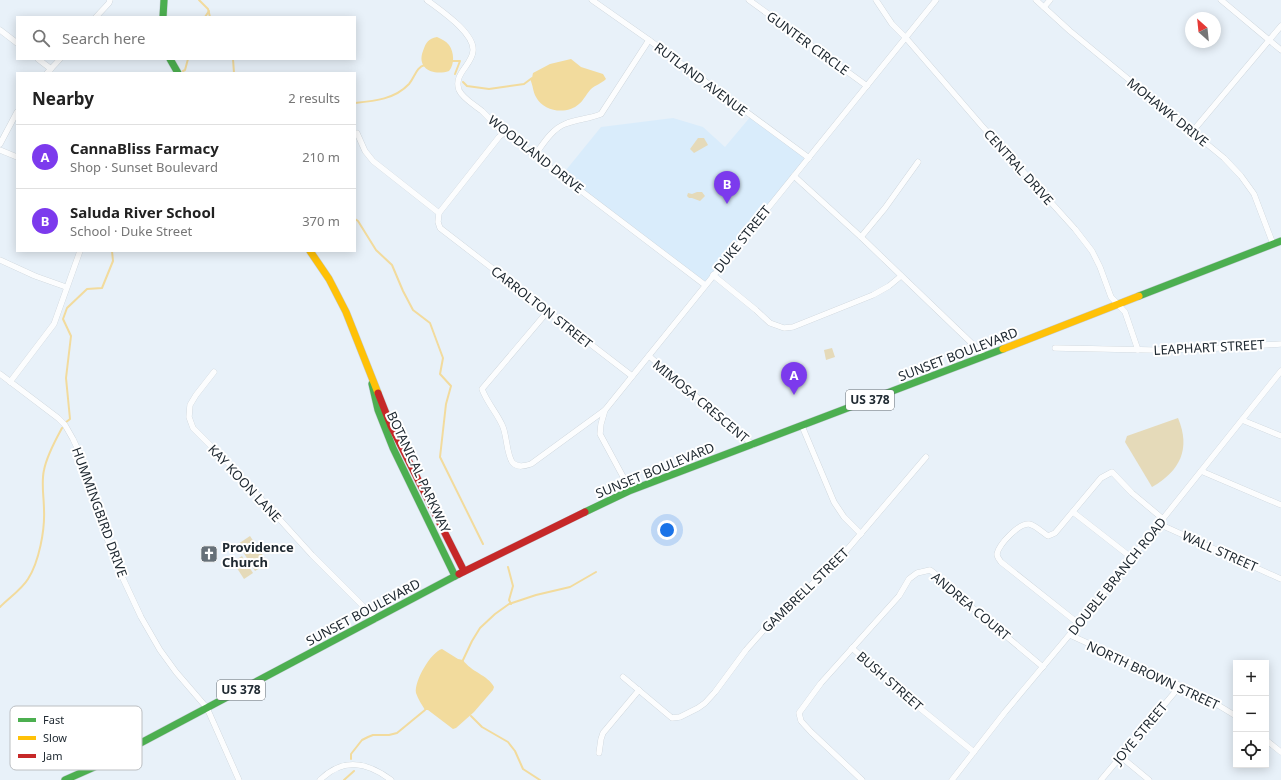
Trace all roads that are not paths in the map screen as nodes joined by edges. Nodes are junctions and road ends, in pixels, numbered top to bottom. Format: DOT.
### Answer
graph roads {
  1 [pos="164,0"];
  2 [pos="427,0"];
  3 [pos="592,0"];
  4 [pos="749,0"];
  5 [pos="876,0"];
  6 [pos="936,0"];
  7 [pos="1036,0"];
  8 [pos="1050,0"];
  9 [pos="1221,0"];
  10 [pos="109,1"];
  11 [pos="1044,7"];
  12 [pos="97,16"];
  13 [pos="163,16"];
  14 [pos="1281,26"];
  15 [pos="0,30"];
  16 [pos="906,38"];
  17 [pos="649,40"];
  18 [pos="1269,40"];
  19 [pos="16,42"];
  20 [pos="1281,50"];
  21 [pos="39,60"];
  22 [pos="59,60"];
  23 [pos="171,60"];
  24 [pos="49,71"];
  25 [pos="177,72"];
  26 [pos="867,86"];
  27 [pos="16,114"];
  28 [pos="505,132"];
  29 [pos="1192,132"];
  30 [pos="357,133"];
  31 [pos="0,144"];
  32 [pos="0,150"];
  33 [pos="535,155"];
  34 [pos="16,157"];
  35 [pos="808,158"];
  36 [pos="918,162"];
  37 [pos="794,176"];
  38 [pos="440,213"];
  39 [pos="861,237"];
  40 [pos="1281,241"];
  41 [pos="1273,244"];
  42 [pos="80,252"];
  43 [pos="311,252"];
  44 [pos="0,260"];
  45 [pos="713,276"];
  46 [pos="901,276"];
  47 [pos="706,285"];
  48 [pos="66,287"];
  49 [pos="1117,304"];
  50 [pos="548,311"];
  51 [pos="1281,344"];
  52 [pos="1055,348"];
  53 [pos="1138,350"];
  54 [pos="649,356"];
  55 [pos="985,356"];
  56 [pos="1281,371"];
  57 [pos="214,372"];
  58 [pos="0,374"];
  59 [pos="370,374"];
  60 [pos="632,376"];
  61 [pos="10,382"];
  62 [pos="605,410"];
  63 [pos="1242,420"];
  64 [pos="802,426"];
  65 [pos="1281,436"];
  66 [pos="753,445"];
  67 [pos="926,457"];
  68 [pos="1201,471"];
  69 [pos="629,491"];
  70 [pos="1281,505"];
  71 [pos="1072,512"];
  72 [pos="1161,521"];
  73 [pos="861,534"];
  74 [pos="1132,558"];
  75 [pos="464,571"];
  76 [pos="455,576"];
  77 [pos="1281,579"];
  78 [pos="376,619"];
  79 [pos="1079,624"];
  80 [pos="1070,635"];
  81 [pos="852,648"];
  82 [pos="1043,667"];
  83 [pos="623,677"];
  84 [pos="1180,686"];
  85 [pos="639,690"];
  86 [pos="206,708"];
  87 [pos="1233,714"];
  88 [pos="142,742"];
  89 [pos="1269,742"];
  90 [pos="974,752"];
  91 [pos="1281,752"];
  92 [pos="599,753"];
  93 [pos="1120,756"];
  94 [pos="88,770"];
  95 [pos="65,780"];
  96 [pos="239,780"];
  97 [pos="320,780"];
  98 [pos="391,780"];
  99 [pos="862,780"];
  100 [pos="952,780"];
  101 [pos="1101,780"];
  102 [pos="1149,780"];
  1 -- 13 [label="main road"];
  2 -- 28 [label="street, WOODLAND DRIVE"];
  3 -- 17 [label="street, RUTLAND AVENUE"];
  4 -- 26 [label="street, GUNTER CIRCLE"];
  5 -- 16 [label="street"];
  6 -- 16 [label="street, DUKE STREET"];
  7 -- 11 [label="street, MOHAWK DRIVE"];
  8 -- 11 [label="street"];
  9 -- 18 [label="street"];
  10 -- 12 [label="street"];
  11 -- 29 [label="street, MOHAWK DRIVE"];
  14 -- 18 [label="street"];
  15 -- 19 [label="street"];
  16 -- 26 [label="street, DUKE STREET"];
  16 -- 49 [label="street, CENTRAL DRIVE"];
  17 -- 33 [label="street"];
  17 -- 35 [label="street, RUTLAND AVENUE"];
  18 -- 20 [label="street"];
  18 -- 29 [label="street"];
  21 -- 24 [label="street"];
  22 -- 24 [label="street"];
  23 -- 25 [label="main road"];
  26 -- 35 [label="street, DUKE STREET"];
  27 -- 31 [label="street"];
  28 -- 33 [label="street, WOODLAND DRIVE"];
  28 -- 38 [label="street"];
  29 -- 41 [label="street, MOHAWK DRIVE"];
  30 -- 38 [label="street"];
  32 -- 34 [label="street"];
  33 -- 47 [label="street, WOODLAND DRIVE"];
  35 -- 37 [label="street, DUKE STREET"];
  36 -- 39 [label="street"];
  37 -- 39 [label="street"];
  37 -- 45 [label="street, DUKE STREET"];
  38 -- 50 [label="street, CARROLTON STREET"];
  39 -- 46 [label="street"];
  40 -- 41 [label="main road, SUNSET BOULEVARD / US 378"];
  41 -- 49 [label="main road, SUNSET BOULEVARD / US 378"];
  42 -- 48 [label="street"];
  43 -- 59 [label="main road, BOTANICAL PARKWAY"];
  44 -- 48 [label="street"];
  45 -- 46 [label="street"];
  45 -- 47 [label="street, DUKE STREET"];
  46 -- 55 [label="street"];
  47 -- 54 [label="street, DUKE STREET"];
  48 -- 61 [label="street"];
  49 -- 53 [label="street, LEAPHART STREET"];
  49 -- 55 [label="main road, SUNSET BOULEVARD / US 378"];
  50 -- 60 [label="street, CARROLTON STREET"];
  50 -- 62 [label="street"];
  51 -- 53 [label="street, LEAPHART STREET"];
  52 -- 53 [label="street, LEAPHART STREET"];
  54 -- 60 [label="street, DUKE STREET"];
  54 -- 66 [label="street, MIMOSA CRESCENT"];
  55 -- 64 [label="main road, SUNSET BOULEVARD / US 378"];
  56 -- 63 [label="street, DOUBLE BRANCH ROAD"];
  57 -- 78 [label="street, KAY KOON LANE"];
  58 -- 61 [label="street, HUMMINGBIRD DRIVE"];
  59 -- 75 [label="main road, BOTANICAL PARKWAY"];
  59 -- 76 [label="main road, BOTANICAL PARKWAY"];
  60 -- 62 [label="street, DUKE STREET"];
  61 -- 86 [label="street, HUMMINGBIRD DRIVE"];
  62 -- 69 [label="street, DUKE STREET"];
  63 -- 65 [label="street"];
  63 -- 68 [label="street, DOUBLE BRANCH ROAD"];
  64 -- 66 [label="main road, SUNSET BOULEVARD / US 378"];
  64 -- 73 [label="street"];
  66 -- 69 [label="main road, SUNSET BOULEVARD / US 378"];
  67 -- 73 [label="street, GAMBRELL STREET"];
  68 -- 70 [label="street"];
  68 -- 72 [label="street, DOUBLE BRANCH ROAD"];
  69 -- 75 [label="main road, SUNSET BOULEVARD / US 378"];
  71 -- 72 [label="street, WALL STREET"];
  71 -- 74 [label="street"];
  71 -- 79 [label="street, NORTH BROWN STREET"];
  72 -- 74 [label="street, DOUBLE BRANCH ROAD"];
  72 -- 77 [label="street, WALL STREET"];
  73 -- 85 [label="street, GAMBRELL STREET"];
  74 -- 79 [label="street, DOUBLE BRANCH ROAD"];
  75 -- 76 [label="main road, SUNSET BOULEVARD / US 378"];
  76 -- 78 [label="main road, SUNSET BOULEVARD / US 378"];
  78 -- 86 [label="main road, SUNSET BOULEVARD / US 378"];
  79 -- 80 [label="street, DOUBLE BRANCH ROAD"];
  80 -- 82 [label="street, DOUBLE BRANCH ROAD"];
  80 -- 84 [label="street, NORTH BROWN STREET"];
  81 -- 82 [label="street, ANDREA COURT"];
  81 -- 90 [label="street, BUSH STREET"];
  81 -- 99 [label="street, BUSH STREET"];
  82 -- 90 [label="street, DOUBLE BRANCH ROAD"];
  83 -- 85 [label="street"];
  84 -- 87 [label="street, NORTH BROWN STREET"];
  84 -- 93 [label="street, JOYE STREET"];
  85 -- 92 [label="street"];
  86 -- 88 [label="main road, SUNSET BOULEVARD / US 378"];
  86 -- 96 [label="street, HUMMINGBIRD DRIVE"];
  89 -- 91 [label="street"];
  90 -- 100 [label="street, DOUBLE BRANCH ROAD"];
  93 -- 101 [label="street, JOYE STREET"];
  93 -- 102 [label="street"];
  94 -- 95 [label="main road, SUNSET BOULEVARD / US 378"];
  97 -- 98 [label="street"];
}
